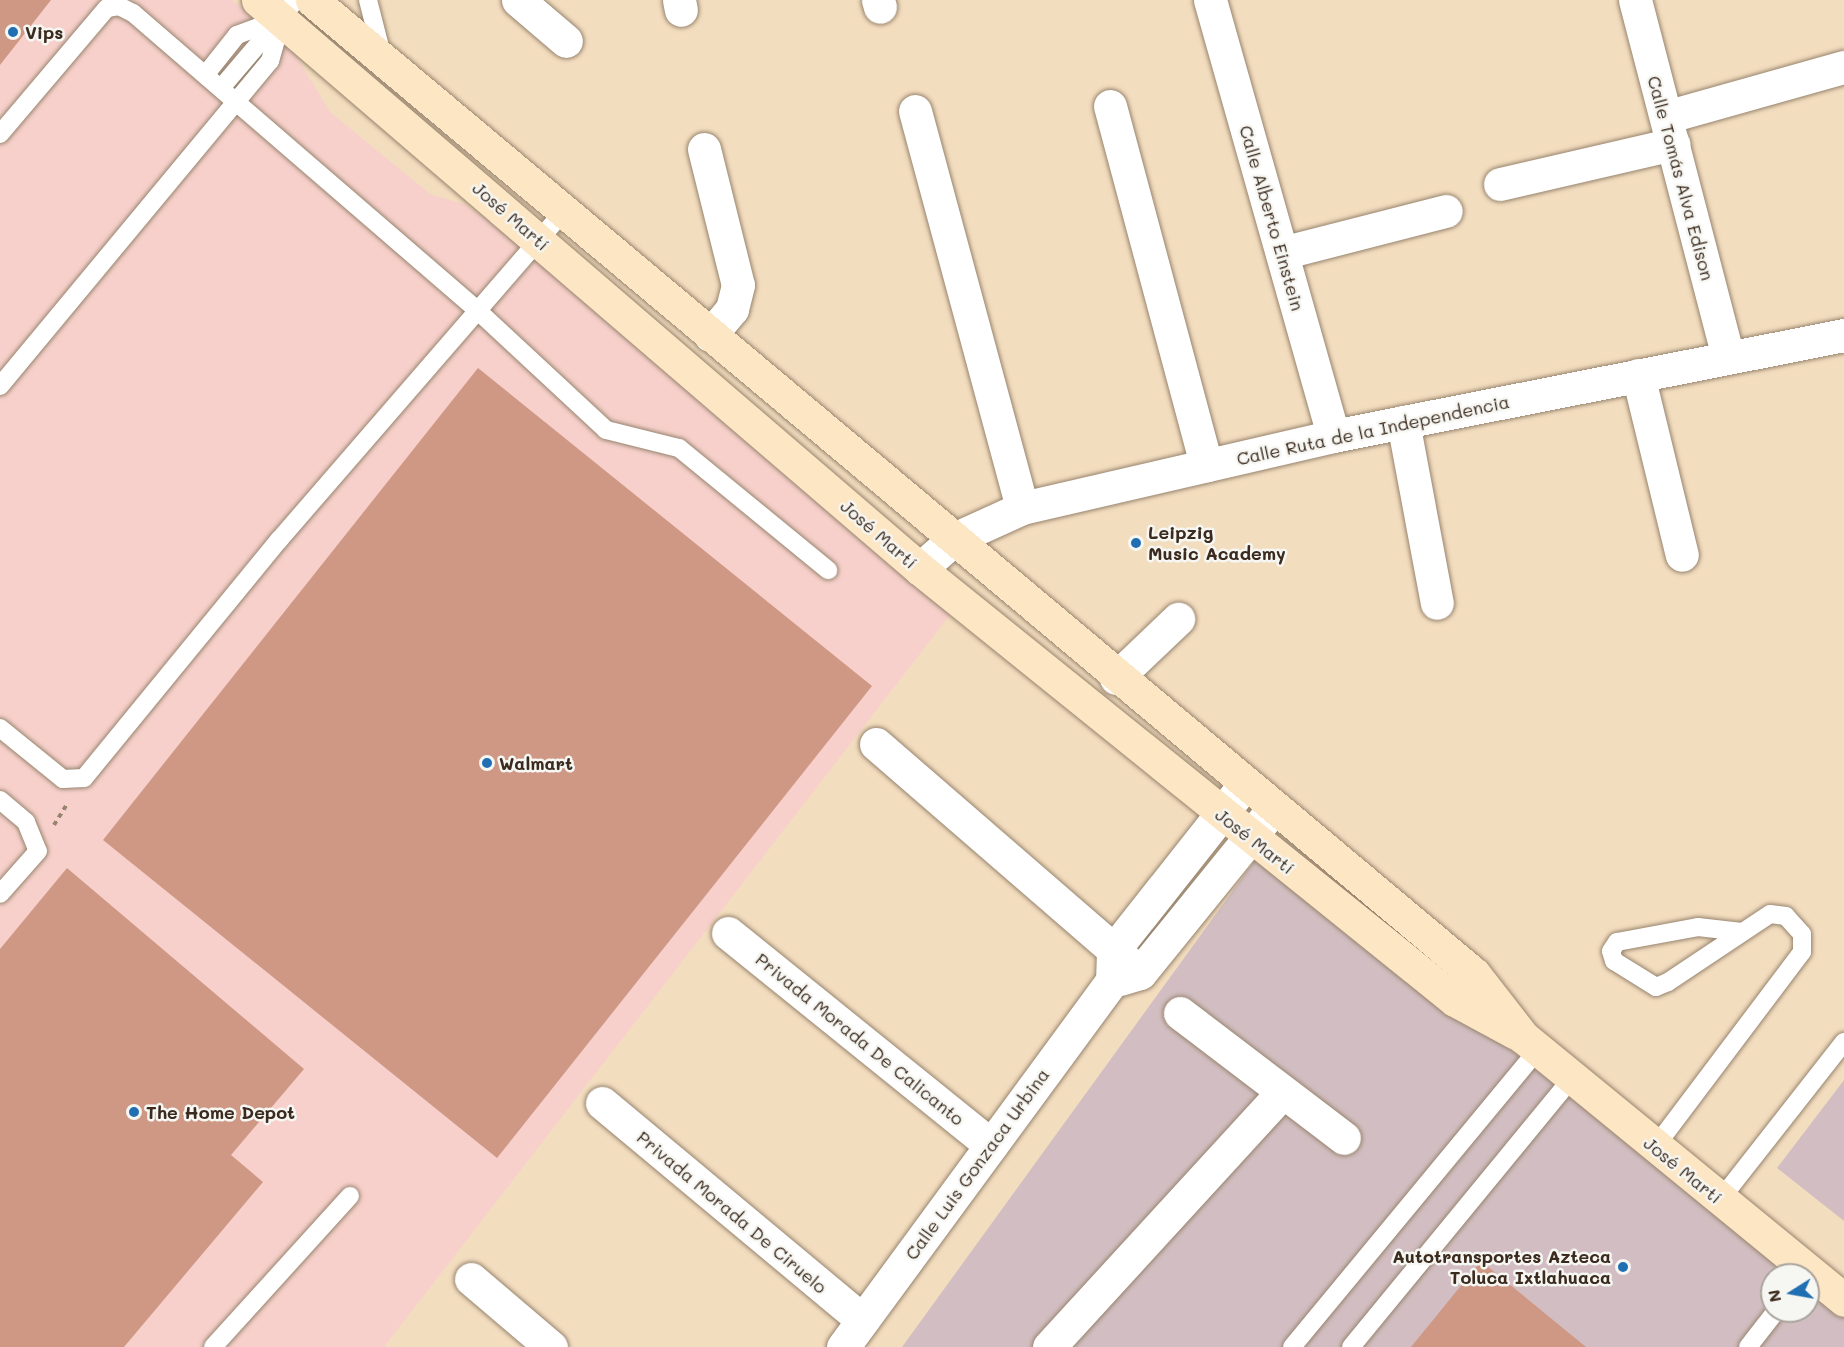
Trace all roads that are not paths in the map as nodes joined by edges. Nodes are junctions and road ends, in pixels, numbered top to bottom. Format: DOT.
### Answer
graph roads {
  1 [pos="312,0"];
  2 [pos="368,0"];
  3 [pos="518,0"];
  4 [pos="1210,0"];
  5 [pos="1635,0"];
  6 [pos="279,6"];
  7 [pos="566,41"];
  8 [pos="383,57"];
  9 [pos="1844,67"];
  10 [pos="206,74"];
  11 [pos="222,88"];
  12 [pos="237,101"];
  13 [pos="1110,106"];
  14 [pos="915,111"];
  15 [pos="3,124"];
  16 [pos="1669,131"];
  17 [pos="704,149"];
  18 [pos="1500,184"];
  19 [pos="1446,211"];
  20 [pos="563,212"];
  21 [pos="540,240"];
  22 [pos="1282,253"];
  23 [pos="477,310"];
  24 [pos="710,335"];
  25 [pos="1844,335"];
  26 [pos="1728,357"];
  27 [pos="1638,375"];
  28 [pos="0,386"];
  29 [pos="1403,422"];
  30 [pos="1333,436"];
  31 [pos="1206,465"];
  32 [pos="1022,508"];
  33 [pos="954,539"];
  34 [pos="1682,555"];
  35 [pos="920,569"];
  36 [pos="828,570"];
  37 [pos="1437,603"];
  38 [pos="1178,619"];
  39 [pos="1116,678"];
  40 [pos="0,728"];
  41 [pos="876,744"];
  42 [pos="1244,785"];
  43 [pos="0,800"];
  44 [pos="1273,809"];
  45 [pos="1221,815"];
  46 [pos="1250,837"];
  47 [pos="1,890"];
  48 [pos="1742,932"];
  49 [pos="728,933"];
  50 [pos="1122,969"];
  51 [pos="1180,1013"];
  52 [pos="1844,1042"];
  53 [pos="1531,1043"];
  54 [pos="1572,1078"];
  55 [pos="1282,1093"];
  56 [pos="602,1103"];
  57 [pos="1344,1138"];
  58 [pos="991,1145"];
  59 [pos="1655,1147"];
  60 [pos="350,1196"];
  61 [pos="1720,1200"];
  62 [pos="1793,1263"];
  63 [pos="471,1279"];
  64 [pos="1820,1283"];
  65 [pos="1844,1300"];
  66 [pos="862,1320"];
  67 [pos="1767,1323"];
  68 [pos="213,1347"];
  69 [pos="551,1347"];
  70 [pos="843,1347"];
  71 [pos="1049,1347"];
  72 [pos="1292,1347"];
  73 [pos="1351,1347"];
  74 [pos="1748,1347"];
  1 -- 8 [label="main road, José Martí"];
  2 -- 8 [label="lane"];
  3 -- 7 [label="street"];
  4 -- 22 [label="street, Calle Alberto Einstein"];
  5 -- 16 [label="street, Calle Tomás Alva Edison"];
  6 -- 10 [label="lane"];
  6 -- 11 [label="lane"];
  6 -- 12 [label="lane"];
  6 -- 21 [label="main road, José Martí"];
  8 -- 20 [label="main road, José Martí"];
  9 -- 16 [label="street"];
  10 -- 11 [label="lane"];
  10 -- 15 [label="lane"];
  11 -- 12 [label="lane"];
  12 -- 23 [label="lane"];
  12 -- 28 [label="lane"];
  13 -- 31 [label="street"];
  14 -- 32 [label="street"];
  16 -- 18 [label="street"];
  16 -- 26 [label="street, Calle Tomás Alva Edison"];
  17 -- 24 [label="street"];
  19 -- 22 [label="street"];
  20 -- 21 [label="lane"];
  20 -- 24 [label="main road, José Martí"];
  21 -- 23 [label="lane"];
  21 -- 35 [label="main road, José Martí"];
  22 -- 30 [label="street, Calle Alberto Einstein"];
  23 -- 36 [label="lane"];
  23 -- 40 [label="lane"];
  24 -- 33 [label="main road, José Martí"];
  25 -- 26 [label="street, Calle Ruta de la Independencia"];
  26 -- 27 [label="street, Calle Ruta de la Independencia"];
  27 -- 29 [label="street, Calle Ruta de la Independencia"];
  27 -- 34 [label="street"];
  29 -- 30 [label="street, Calle Ruta de la Independencia"];
  29 -- 37 [label="street"];
  30 -- 31 [label="street, Calle Ruta de la Independencia"];
  31 -- 32 [label="street, Calle Ruta de la Independencia"];
  32 -- 33 [label="street, Calle Ruta de la Independencia"];
  33 -- 35 [label="street, Calle Ruta de la Independencia"];
  33 -- 39 [label="main road, José Martí"];
  35 -- 45 [label="main road, José Martí"];
  38 -- 39 [label="street"];
  39 -- 42 [label="main road, José Martí"];
  41 -- 50 [label="street"];
  42 -- 44 [label="main road, José Martí"];
  42 -- 45 [label="street, Calle Luis Gonzaca Urbina"];
  43 -- 47 [label="lane"];
  44 -- 46 [label="street, Calle Luis Gonzaca Urbina"];
  44 -- 53 [label="main road, José Martí"];
  45 -- 46 [label="main road, José Martí"];
  45 -- 50 [label="street, Calle Luis Gonzaca Urbina"];
  46 -- 50 [label="street, Calle Luis Gonzaca Urbina"];
  46 -- 53 [label="main road, José Martí"];
  48 -- 48 [label="lane"];
  48 -- 59 [label="lane"];
  49 -- 58 [label="street, Privada Morada De Calicanto"];
  50 -- 58 [label="street, Calle Luis Gonzaca Urbina"];
  51 -- 55 [label="street"];
  52 -- 61 [label="lane"];
  53 -- 54 [label="main road, José Martí"];
  53 -- 72 [label="lane"];
  54 -- 59 [label="main road, José Martí"];
  54 -- 73 [label="lane"];
  55 -- 57 [label="street"];
  55 -- 71 [label="street"];
  56 -- 66 [label="street, Privada Morada De Ciruelo"];
  58 -- 66 [label="street, Calle Luis Gonzaca Urbina"];
  59 -- 61 [label="main road, José Martí"];
  60 -- 68 [label="lane"];
  61 -- 62 [label="main road, José Martí"];
  63 -- 69 [label="street"];
  64 -- 65 [label="main road, José Martí"];
  66 -- 70 [label="street, Calle Luis Gonzaca Urbina"];
  67 -- 74 [label="lane"];
}
